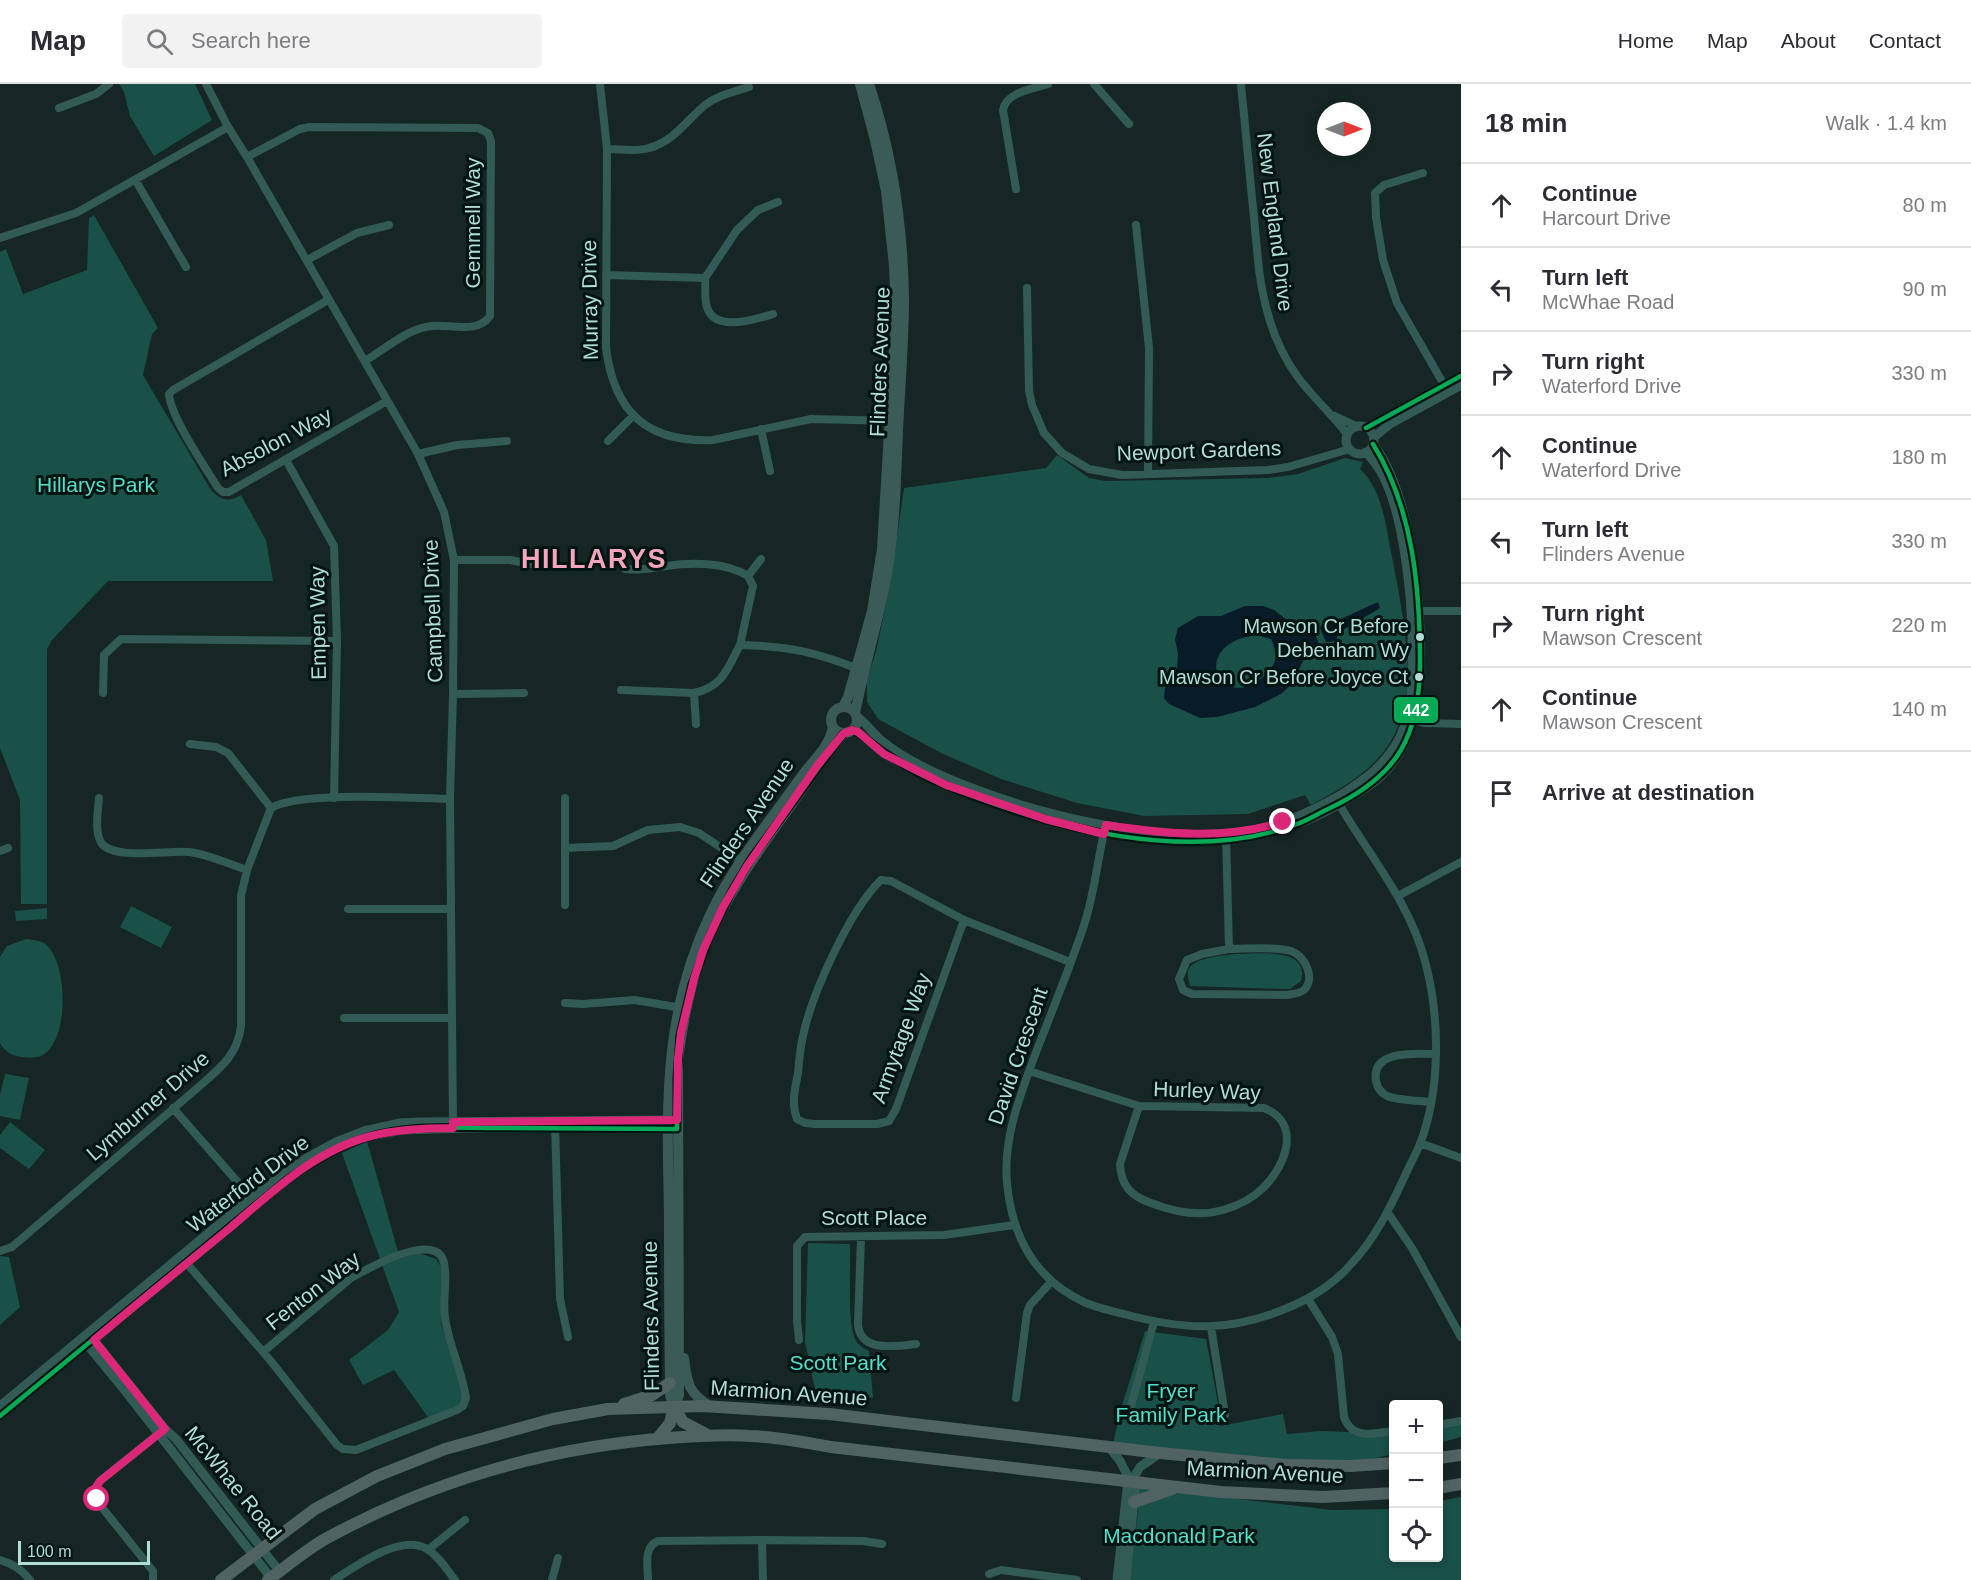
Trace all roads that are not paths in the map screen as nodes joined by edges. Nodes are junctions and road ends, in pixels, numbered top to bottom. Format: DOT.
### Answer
graph roads {
  1 [pos="109,84"];
  2 [pos="206,84"];
  3 [pos="600,84"];
  4 [pos="860,84"];
  5 [pos="869,84"];
  6 [pos="1048,84"];
  7 [pos="1094,84"];
  8 [pos="1241,84"];
  9 [pos="749,87"];
  10 [pos="59,108"];
  11 [pos="1129,124"];
  12 [pos="228,127"];
  13 [pos="607,149"];
  14 [pos="248,157"];
  15 [pos="1423,173"];
  16 [pos="136,181"];
  17 [pos="1016,189"];
  18 [pos="778,202"];
  19 [pos="389,225"];
  20 [pos="1136,225"];
  21 [pos="0,238"];
  22 [pos="307,260"];
  23 [pos="186,267"];
  24 [pos="606,275"];
  25 [pos="705,278"];
  26 [pos="1027,288"];
  27 [pos="328,300"];
  28 [pos="773,314"];
  29 [pos="365,361"];
  30 [pos="1461,376"];
  31 [pos="1461,385"];
  32 [pos="1447,389"];
  33 [pos="387,401"];
  34 [pos="633,416"];
  35 [pos="1334,416"];
  36 [pos="894,421"];
  37 [pos="1356,426"];
  38 [pos="1366,428"];
  39 [pos="761,429"];
  40 [pos="1374,440"];
  41 [pos="507,441"];
  42 [pos="608,441"];
  43 [pos="1348,442"];
  44 [pos="1366,452"];
  45 [pos="418,454"];
  46 [pos="286,460"];
  47 [pos="770,471"];
  48 [pos="1148,473"];
  49 [pos="761,559"];
  50 [pos="454,560"];
  51 [pos="531,564"];
  52 [pos="625,569"];
  53 [pos="748,576"];
  54 [pos="1414,611"];
  55 [pos="1461,611"];
  56 [pos="337,641"];
  57 [pos="740,645"];
  58 [pos="860,669"];
  59 [pos="621,690"];
  60 [pos="104,693"];
  61 [pos="524,693"];
  62 [pos="694,693"];
  63 [pos="453,694"];
  64 [pos="843,707"];
  65 [pos="855,715"];
  66 [pos="1410,720"];
  67 [pos="696,724"];
  68 [pos="1461,724"];
  69 [pos="843,731"];
  70 [pos="190,744"];
  71 [pos="99,798"];
  72 [pos="334,798"];
  73 [pos="566,798"];
  74 [pos="450,799"];
  75 [pos="1337,801"];
  76 [pos="271,808"];
  77 [pos="1105,830"];
  78 [pos="1226,837"];
  79 [pos="566,848"];
  80 [pos="1461,862"];
  81 [pos="744,863"];
  82 [pos="247,870"];
  83 [pos="1398,896"];
  84 [pos="566,905"];
  85 [pos="348,909"];
  86 [pos="451,909"];
  87 [pos="964,920"];
  88 [pos="1229,949"];
  89 [pos="1070,963"];
  90 [pos="565,1003"];
  91 [pos="682,1008"];
  92 [pos="344,1018"];
  93 [pos="451,1018"];
  94 [pos="1436,1054"];
  95 [pos="1029,1071"];
  96 [pos="1430,1102"];
  97 [pos="1139,1106"];
  98 [pos="173,1108"];
  99 [pos="555,1124"];
  100 [pos="453,1125"];
  101 [pos="672,1125"];
  102 [pos="1420,1143"];
  103 [pos="1461,1158"];
  104 [pos="254,1201"];
  105 [pos="1388,1213"];
  106 [pos="1014,1225"];
  107 [pos="861,1237"];
  108 [pos="0,1251"];
  109 [pos="184,1260"];
  110 [pos="1051,1282"];
  111 [pos="678,1292"];
  112 [pos="1308,1299"];
  113 [pos="1154,1322"];
  114 [pos="1211,1328"];
  115 [pos="568,1337"];
  116 [pos="1461,1337"];
  117 [pos="88,1340"];
  118 [pos="799,1340"];
  119 [pos="916,1344"];
  120 [pos="263,1352"];
  121 [pos="670,1383"];
  122 [pos="1016,1398"];
  123 [pos="0,1406"];
  124 [pos="710,1406"];
  125 [pos="1131,1406"];
  126 [pos="674,1407"];
  127 [pos="608,1409"];
  128 [pos="1225,1415"];
  129 [pos="0,1416"];
  130 [pos="1461,1421"];
  131 [pos="1443,1424"];
  132 [pos="162,1431"];
  133 [pos="1389,1431"];
  134 [pos="709,1435"];
  135 [pos="657,1439"];
  136 [pos="1109,1447"];
  137 [pos="1160,1453"];
  138 [pos="1461,1455"];
  139 [pos="1443,1457"];
  140 [pos="1389,1462"];
  141 [pos="1132,1481"];
  142 [pos="1461,1484"];
  143 [pos="1179,1487"];
  144 [pos="1443,1487"];
  145 [pos="1389,1494"];
  146 [pos="1134,1502"];
  147 [pos="465,1520"];
  148 [pos="762,1540"];
  149 [pos="882,1544"];
  150 [pos="429,1550"];
  151 [pos="258,1551"];
  152 [pos="558,1558"];
  153 [pos="0,1560"];
  154 [pos="989,1574"];
  155 [pos="273,1577"];
  156 [pos="30,1580"];
  157 [pos="153,1580"];
  158 [pos="221,1580"];
  159 [pos="334,1580"];
  160 [pos="455,1580"];
  161 [pos="552,1580"];
  162 [pos="648,1580"];
  163 [pos="763,1580"];
  164 [pos="1077,1580"];
  165 [pos="1117,1580"];
  166 [pos="1126,1580"];
  1 -- 10 [label="street"];
  2 -- 12 [label="street, Campbell Drive"];
  3 -- 13 [label="street, Murray Drive"];
  4 -- 36 [label="main road, Flinders Avenue"];
  5 -- 36 [label="main road, Flinders Avenue"];
  6 -- 17 [label="street"];
  7 -- 11 [label="street"];
  8 -- 35 [label="street, New England Drive"];
  9 -- 13 [label="street"];
  12 -- 14 [label="street, Campbell Drive"];
  12 -- 16 [label="street"];
  13 -- 24 [label="street, Murray Drive"];
  14 -- 22 [label="street, Campbell Drive"];
  14 -- 29 [label="street, Gemmell Way"];
  15 -- 32 [label="street"];
  16 -- 21 [label="street"];
  16 -- 23 [label="street"];
  18 -- 25 [label="street"];
  19 -- 22 [label="street"];
  20 -- 48 [label="street"];
  22 -- 27 [label="street, Campbell Drive"];
  24 -- 25 [label="street"];
  24 -- 34 [label="street, Murray Drive"];
  25 -- 28 [label="street"];
  26 -- 48 [label="street, Newport Gardens"];
  27 -- 29 [label="street, Campbell Drive"];
  27 -- 46 [label="street, Absolon Way"];
  29 -- 33 [label="street, Campbell Drive"];
  30 -- 32 [label="street"];
  31 -- 32 [label="street"];
  32 -- 38 [label="street"];
  32 -- 40 [label="street"];
  33 -- 45 [label="street, Campbell Drive"];
  33 -- 46 [label="street, Absolon Way"];
  34 -- 39 [label="street, Murray Drive"];
  34 -- 42 [label="street"];
  35 -- 37 [label="street, New England Drive"];
  35 -- 43 [label="street, New England Drive"];
  36 -- 39 [label="street, Murray Drive"];
  36 -- 58 [label="main road, Flinders Avenue"];
  37 -- 38 [label="street"];
  37 -- 43 [label="street"];
  38 -- 40 [label="street"];
  39 -- 47 [label="street"];
  40 -- 44 [label="street"];
  40 -- 54 [label="street"];
  41 -- 45 [label="street"];
  43 -- 44 [label="street"];
  43 -- 48 [label="street, Newport Gardens"];
  44 -- 54 [label="street"];
  45 -- 50 [label="street, Campbell Drive"];
  46 -- 56 [label="street, Empen Way"];
  49 -- 53 [label="street"];
  50 -- 51 [label="street"];
  50 -- 63 [label="street, Campbell Drive"];
  52 -- 53 [label="street"];
  53 -- 57 [label="street"];
  54 -- 55 [label="street"];
  54 -- 66 [label="street"];
  56 -- 60 [label="street"];
  56 -- 72 [label="street, Empen Way"];
  57 -- 58 [label="street"];
  57 -- 62 [label="street"];
  58 -- 64 [label="main road, Flinders Avenue"];
  58 -- 65 [label="main road, Flinders Avenue"];
  59 -- 62 [label="street"];
  61 -- 63 [label="street"];
  62 -- 67 [label="street"];
  63 -- 74 [label="street, Campbell Drive"];
  64 -- 65 [label="main road"];
  64 -- 69 [label="main road"];
  65 -- 69 [label="main road"];
  65 -- 77 [label="street"];
  66 -- 68 [label="street"];
  66 -- 75 [label="street"];
  69 -- 77 [label="street"];
  69 -- 81 [label="main road, Flinders Avenue"];
  70 -- 76 [label="street"];
  71 -- 82 [label="street"];
  72 -- 74 [label="street"];
  72 -- 76 [label="street"];
  73 -- 79 [label="street"];
  74 -- 86 [label="street, Campbell Drive"];
  75 -- 78 [label="street"];
  75 -- 83 [label="street, David Crescent"];
  76 -- 82 [label="street, Lymburner Drive"];
  77 -- 78 [label="street"];
  77 -- 89 [label="street, David Crescent"];
  78 -- 88 [label="street"];
  79 -- 81 [label="street"];
  79 -- 84 [label="street"];
  80 -- 83 [label="street"];
  81 -- 91 [label="main road, Flinders Avenue"];
  82 -- 98 [label="street, Lymburner Drive"];
  83 -- 94 [label="street, David Crescent"];
  85 -- 86 [label="street"];
  86 -- 93 [label="street, Campbell Drive"];
  87 -- 87 [label="street, Armytage Way"];
  87 -- 89 [label="street, Armytage Way"];
  88 -- 88 [label="street"];
  89 -- 95 [label="street, David Crescent"];
  90 -- 91 [label="street"];
  91 -- 101 [label="main road, Flinders Avenue"];
  92 -- 93 [label="street"];
  93 -- 100 [label="street, Campbell Drive"];
  94 -- 96 [label="street, David Crescent"];
  94 -- 96 [label="street"];
  95 -- 97 [label="street, Hurley Way"];
  95 -- 106 [label="street, David Crescent"];
  96 -- 102 [label="street, David Crescent"];
  97 -- 97 [label="street, Hurley Way"];
  98 -- 104 [label="street"];
  98 -- 108 [label="street, Lymburner Drive"];
  99 -- 100 [label="street, Waterford Drive"];
  99 -- 101 [label="street, Waterford Drive"];
  99 -- 115 [label="street"];
  100 -- 104 [label="street, Waterford Drive"];
  101 -- 111 [label="main road, Flinders Avenue"];
  101 -- 121 [label="main road, Flinders Avenue"];
  102 -- 103 [label="street"];
  102 -- 105 [label="street, David Crescent"];
  104 -- 109 [label="street, Waterford Drive"];
  105 -- 112 [label="street, David Crescent"];
  105 -- 116 [label="street"];
  106 -- 107 [label="street, Scott Place"];
  106 -- 110 [label="street, David Crescent"];
  107 -- 118 [label="street, Scott Place"];
  107 -- 119 [label="street"];
  109 -- 117 [label="street, Waterford Drive"];
  109 -- 120 [label="street, Fenton Way"];
  110 -- 113 [label="street, David Crescent"];
  110 -- 122 [label="street"];
  111 -- 124 [label="main road"];
  111 -- 126 [label="main road, Flinders Avenue"];
  112 -- 114 [label="street, David Crescent"];
  112 -- 133 [label="street"];
  113 -- 114 [label="street, David Crescent"];
  113 -- 125 [label="street"];
  114 -- 128 [label="street"];
  117 -- 123 [label="street, Waterford Drive"];
  117 -- 129 [label="street, Waterford Drive"];
  117 -- 132 [label="street, McWhae Road"];
  120 -- 120 [label="street, Fenton Way"];
  121 -- 126 [label="main road, Flinders Avenue"];
  121 -- 127 [label="highway"];
  124 -- 126 [label="highway, Marmion Avenue"];
  124 -- 136 [label="highway, Marmion Avenue"];
  126 -- 127 [label="highway, Marmion Avenue"];
  126 -- 134 [label="highway"];
  126 -- 135 [label="highway"];
  127 -- 151 [label="highway, Marmion Avenue"];
  130 -- 131 [label="street"];
  132 -- 151 [label="street, McWhae Road"];
  132 -- 157 [label="street"];
  134 -- 135 [label="highway, Marmion Avenue"];
  134 -- 141 [label="highway, Marmion Avenue"];
  135 -- 155 [label="highway, Marmion Avenue"];
  136 -- 137 [label="highway, Marmion Avenue"];
  136 -- 141 [label="street"];
  137 -- 140 [label="highway, Marmion Avenue"];
  137 -- 141 [label="street"];
  138 -- 139 [label="highway"];
  141 -- 143 [label="highway, Marmion Avenue"];
  141 -- 146 [label="street"];
  141 -- 165 [label="street"];
  142 -- 144 [label="highway"];
  143 -- 145 [label="highway, Marmion Avenue"];
  143 -- 146 [label="highway"];
  146 -- 166 [label="street"];
  147 -- 150 [label="street"];
  148 -- 149 [label="street"];
  148 -- 162 [label="street"];
  148 -- 163 [label="street"];
  150 -- 159 [label="street"];
  150 -- 160 [label="street"];
  151 -- 155 [label="street, McWhae Road"];
  151 -- 158 [label="highway, Marmion Avenue"];
  152 -- 161 [label="street"];
  153 -- 156 [label="street"];
  154 -- 164 [label="street"];
}
